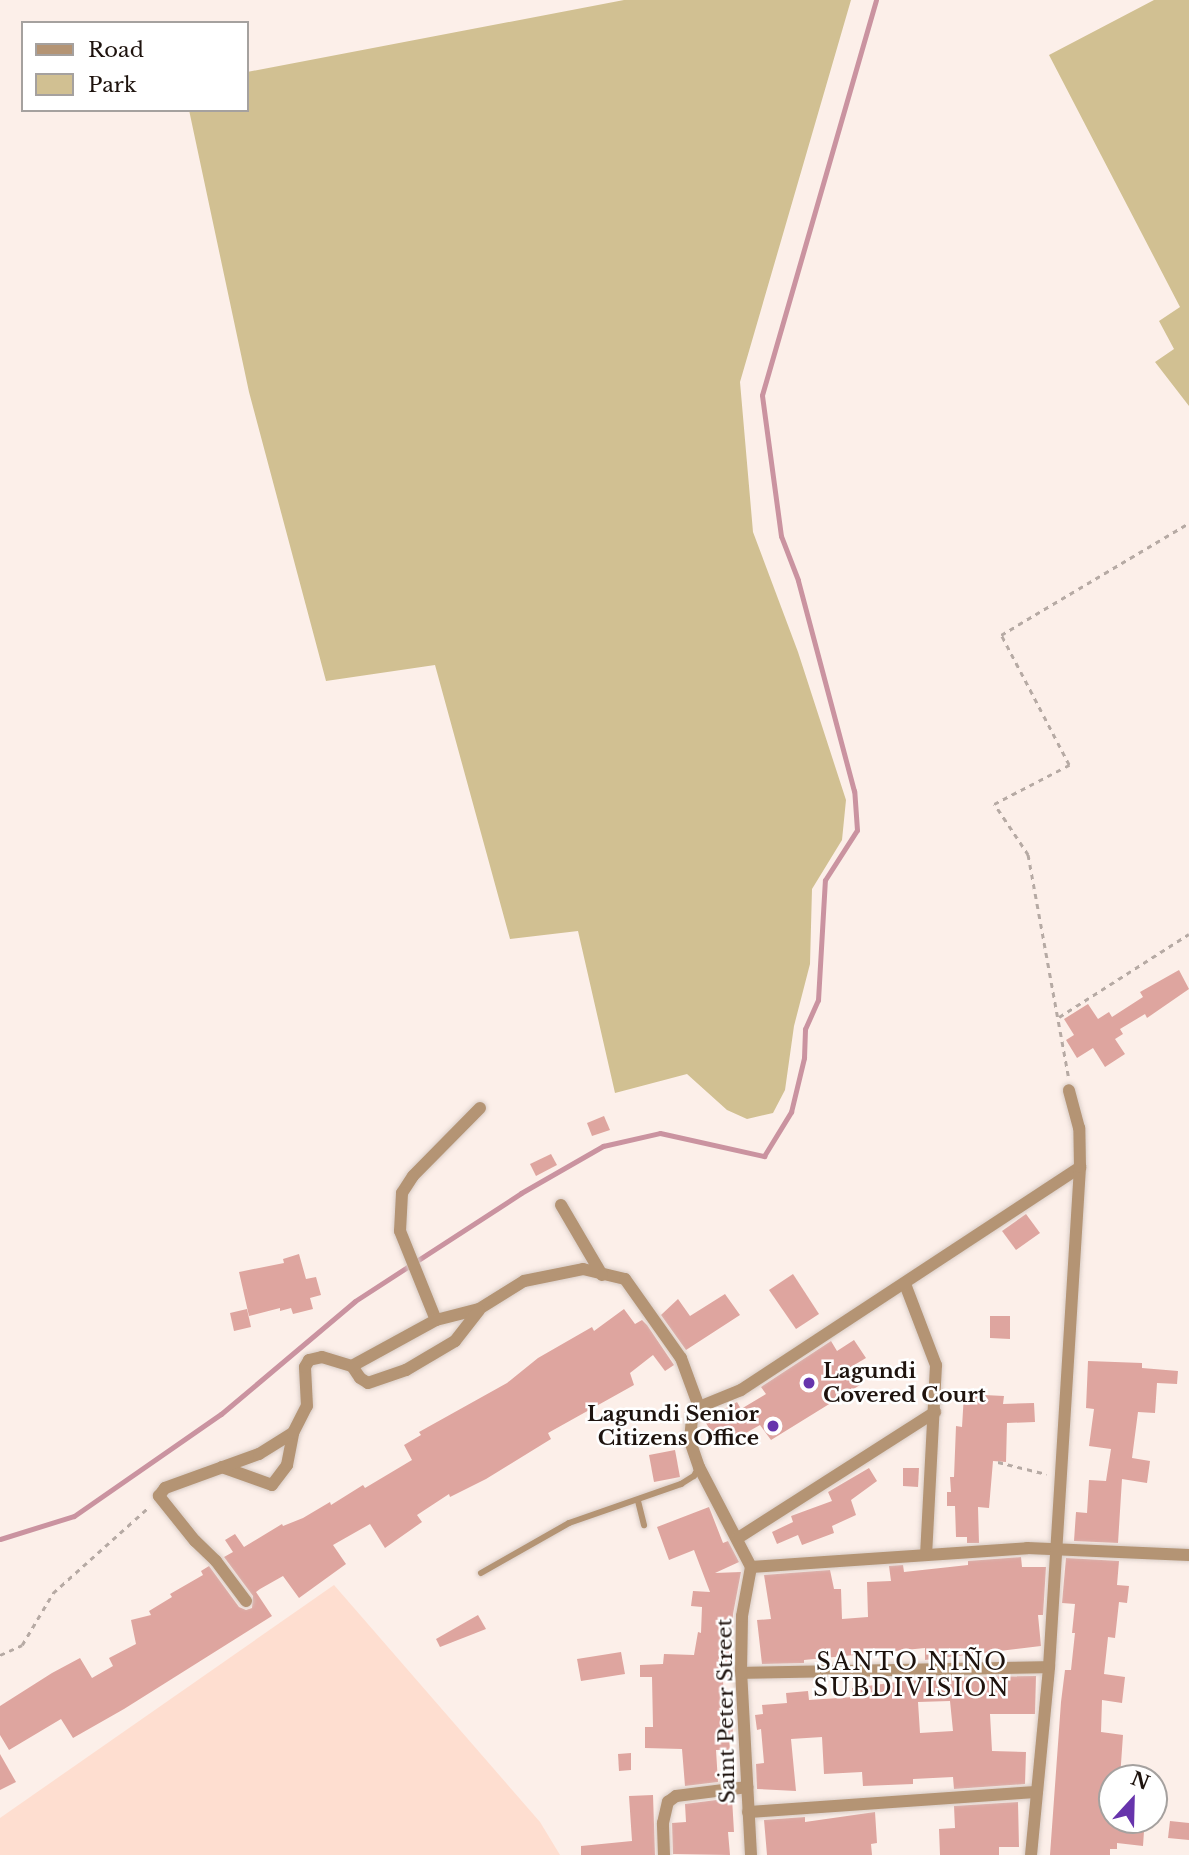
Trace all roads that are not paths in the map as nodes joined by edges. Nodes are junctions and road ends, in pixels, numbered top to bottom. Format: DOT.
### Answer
graph roads {
  1 [pos="1069,1090"];
  2 [pos="480,1108"];
  3 [pos="1080,1167"];
  4 [pos="561,1205"];
  5 [pos="602,1275"];
  6 [pos="905,1284"];
  7 [pos="479,1309"];
  8 [pos="436,1320"];
  9 [pos="352,1366"];
  10 [pos="699,1407"];
  11 [pos="936,1412"];
  12 [pos="293,1433"];
  13 [pos="222,1467"];
  14 [pos="699,1467"];
  15 [pos="638,1500"];
  16 [pos="645,1525"];
  17 [pos="738,1538"];
  18 [pos="1054,1549"];
  19 [pos="926,1554"];
  20 [pos="1189,1555"];
  21 [pos="751,1567"];
  22 [pos="481,1573"];
  23 [pos="246,1601"];
  24 [pos="1049,1667"];
  25 [pos="741,1674"];
  26 [pos="747,1787"];
  27 [pos="1036,1792"];
  28 [pos="748,1812"];
  29 [pos="664,1855"];
  30 [pos="751,1855"];
  31 [pos="1031,1855"];
  1 -- 3 [label="street"];
  2 -- 8 [label="street"];
  3 -- 6 [label="street"];
  3 -- 18 [label="street"];
  4 -- 5 [label="street"];
  5 -- 7 [label="street"];
  5 -- 10 [label="street"];
  6 -- 10 [label="street"];
  6 -- 11 [label="street"];
  7 -- 8 [label="street"];
  7 -- 9 [label="street"];
  8 -- 9 [label="street"];
  9 -- 12 [label="street"];
  10 -- 14 [label="street"];
  11 -- 17 [label="street"];
  11 -- 19 [label="street"];
  12 -- 13 [label="street"];
  12 -- 13 [label="street"];
  13 -- 23 [label="street"];
  14 -- 15 [label="lane"];
  14 -- 17 [label="street"];
  15 -- 16 [label="lane"];
  15 -- 22 [label="lane"];
  17 -- 21 [label="street"];
  18 -- 19 [label="street"];
  18 -- 20 [label="street"];
  18 -- 24 [label="street"];
  19 -- 21 [label="street"];
  21 -- 25 [label="street, Saint Peter Street"];
  24 -- 25 [label="street"];
  24 -- 27 [label="street"];
  25 -- 26 [label="street, Saint Peter Street"];
  26 -- 28 [label="street, Saint Peter Street"];
  26 -- 29 [label="street"];
  27 -- 28 [label="street"];
  27 -- 31 [label="street"];
  28 -- 30 [label="street, Saint Peter Street"];
}
